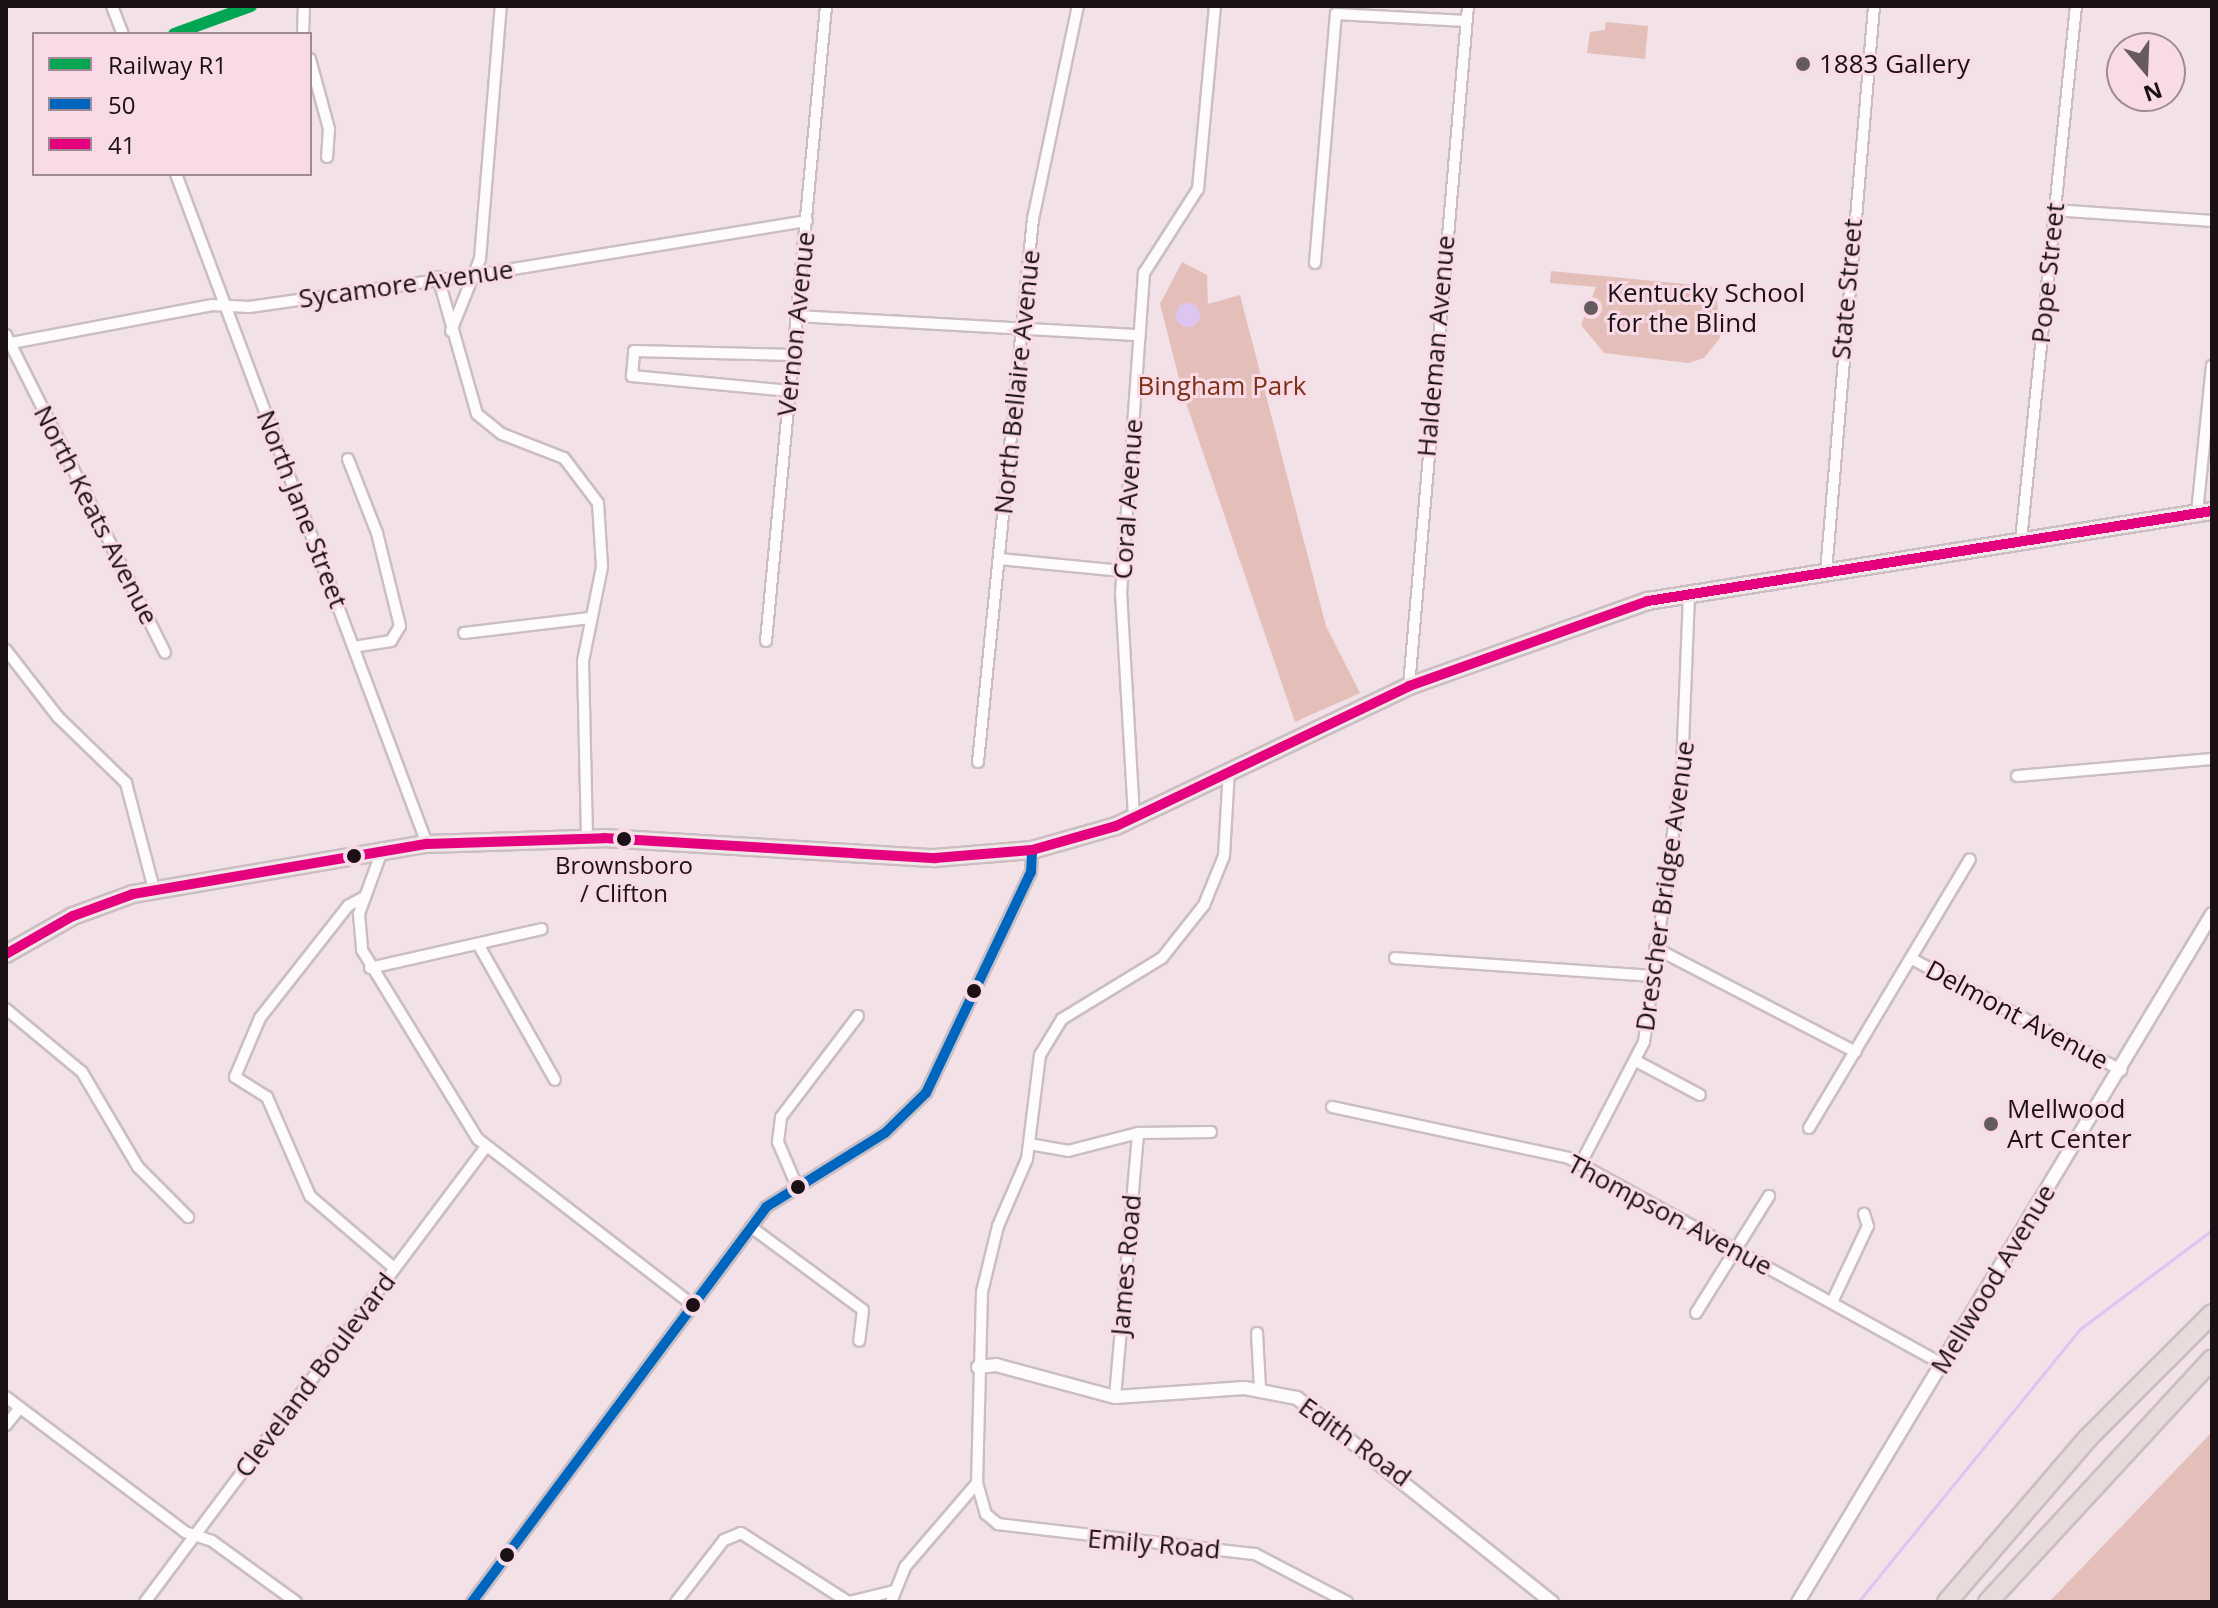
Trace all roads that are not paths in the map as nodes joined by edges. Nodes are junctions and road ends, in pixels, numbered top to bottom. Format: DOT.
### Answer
graph roads {
  1 [pos="112,6"];
  2 [pos="501,6"];
  3 [pos="826,6"];
  4 [pos="1078,6"];
  5 [pos="1215,6"];
  6 [pos="1468,6"];
  7 [pos="1874,6"];
  8 [pos="2076,6"];
  9 [pos="302,8"];
  10 [pos="1466,21"];
  11 [pos="122,32"];
  12 [pos="303,32"];
  13 [pos="312,66"];
  14 [pos="327,157"];
  15 [pos="177,176"];
  16 [pos="2055,210"];
  17 [pos="807,221"];
  18 [pos="2212,221"];
  19 [pos="1315,263"];
  20 [pos="475,274"];
  21 [pos="438,277"];
  22 [pos="227,306"];
  23 [pos="797,316"];
  24 [pos="1023,325"];
  25 [pos="451,331"];
  26 [pos="1139,335"];
  27 [pos="8,341"];
  28 [pos="793,355"];
  29 [pos="2212,366"];
  30 [pos="790,391"];
  31 [pos="348,459"];
  32 [pos="2205,512"];
  33 [pos="2021,540"];
  34 [pos="999,559"];
  35 [pos="1122,571"];
  36 [pos="1826,572"];
  37 [pos="1689,593"];
  38 [pos="590,618"];
  39 [pos="464,633"];
  40 [pos="766,641"];
  41 [pos="355,647"];
  42 [pos="6,650"];
  43 [pos="165,652"];
  44 [pos="1409,686"];
  45 [pos="2212,759"];
  46 [pos="978,762"];
  47 [pos="1229,768"];
  48 [pos="2017,776"];
  49 [pos="1134,817"];
  50 [pos="587,838"];
  51 [pos="427,844"];
  52 [pos="383,848"];
  53 [pos="1032,850"];
  54 [pos="1970,859"];
  55 [pos="154,889"];
  56 [pos="364,897"];
  57 [pos="2212,914"];
  58 [pos="542,929"];
  59 [pos="478,944"];
  60 [pos="1655,948"];
  61 [pos="6,954"];
  62 [pos="1395,958"];
  63 [pos="1912,959"];
  64 [pos="370,968"];
  65 [pos="1652,976"];
  66 [pos="6,1009"];
  67 [pos="858,1016"];
  68 [pos="1856,1052"];
  69 [pos="1638,1062"];
  70 [pos="2121,1070"];
  71 [pos="555,1080"];
  72 [pos="1700,1095"];
  73 [pos="1332,1107"];
  74 [pos="1809,1128"];
  75 [pos="1211,1132"];
  76 [pos="1138,1133"];
  77 [pos="1029,1144"];
  78 [pos="485,1148"];
  79 [pos="1581,1163"];
  80 [pos="796,1184"];
  81 [pos="1769,1196"];
  82 [pos="1864,1214"];
  83 [pos="188,1217"];
  84 [pos="751,1227"];
  85 [pos="1737,1249"];
  86 [pos="394,1268"];
  87 [pos="1832,1302"];
  88 [pos="693,1305"];
  89 [pos="1696,1313"];
  90 [pos="2212,1314"];
  91 [pos="1257,1333"];
  92 [pos="859,1341"];
  93 [pos="2212,1359"];
  94 [pos="1941,1363"];
  95 [pos="978,1367"];
  96 [pos="1260,1389"];
  97 [pos="6,1397"];
  98 [pos="1115,1397"];
  99 [pos="20,1408"];
  100 [pos="6,1425"];
  101 [pos="977,1483"];
  102 [pos="197,1535"];
  103 [pos="892,1597"];
  104 [pos="145,1602"];
  105 [pos="296,1602"];
  106 [pos="472,1602"];
  107 [pos="676,1602"];
  108 [pos="848,1602"];
  109 [pos="1347,1602"];
  110 [pos="1552,1602"];
  111 [pos="1798,1602"];
  112 [pos="1947,1602"];
  113 [pos="1988,1602"];
  1 -- 11 [label="street"];
  2 -- 20 [label="street"];
  3 -- 17 [label="street, Vernon Avenue"];
  4 -- 24 [label="street, North Bellaire Avenue"];
  5 -- 26 [label="street, Coral Avenue"];
  6 -- 10 [label="street, Haldeman Avenue"];
  7 -- 36 [label="street, State Street"];
  8 -- 16 [label="street, Pope Street"];
  9 -- 12 [label="street"];
  10 -- 19 [label="street"];
  10 -- 44 [label="street, Haldeman Avenue"];
  13 -- 14 [label="street"];
  15 -- 22 [label="street, North Jane Street"];
  16 -- 18 [label="street"];
  16 -- 33 [label="street, Pope Street"];
  17 -- 20 [label="street, Sycamore Avenue"];
  17 -- 23 [label="street, Vernon Avenue"];
  20 -- 21 [label="street, Sycamore Avenue"];
  20 -- 25 [label="street"];
  21 -- 22 [label="street, Sycamore Avenue"];
  21 -- 25 [label="street"];
  22 -- 27 [label="street, Sycamore Avenue"];
  22 -- 41 [label="street, North Jane Street"];
  23 -- 24 [label="street"];
  23 -- 28 [label="street, Vernon Avenue"];
  24 -- 26 [label="street"];
  24 -- 34 [label="street, North Bellaire Avenue"];
  25 -- 38 [label="street"];
  26 -- 35 [label="street, Coral Avenue"];
  27 -- 43 [label="street, North Keats Avenue"];
  28 -- 30 [label="street, Vernon Avenue"];
  28 -- 30 [label="street"];
  29 -- 32 [label="street"];
  30 -- 40 [label="street, Vernon Avenue"];
  31 -- 41 [label="street"];
  32 -- 33 [label="main road"];
  33 -- 36 [label="main road"];
  34 -- 35 [label="street"];
  34 -- 46 [label="street, North Bellaire Avenue"];
  35 -- 49 [label="street, Coral Avenue"];
  36 -- 37 [label="main road"];
  37 -- 44 [label="main road"];
  37 -- 60 [label="street, Drescher Bridge Avenue"];
  38 -- 39 [label="street"];
  38 -- 50 [label="street"];
  41 -- 51 [label="street, North Jane Street"];
  42 -- 55 [label="street"];
  44 -- 47 [label="main road"];
  45 -- 48 [label="street"];
  47 -- 49 [label="main road"];
  47 -- 77 [label="street"];
  49 -- 53 [label="main road"];
  50 -- 51 [label="main road"];
  50 -- 53 [label="main road"];
  51 -- 52 [label="main road"];
  52 -- 55 [label="main road"];
  52 -- 56 [label="street"];
  53 -- 80 [label="street"];
  54 -- 63 [label="street"];
  55 -- 61 [label="main road"];
  56 -- 64 [label="street"];
  56 -- 86 [label="street"];
  57 -- 70 [label="street, Mellwood Avenue"];
  58 -- 59 [label="street"];
  59 -- 64 [label="street"];
  59 -- 71 [label="street"];
  60 -- 65 [label="street, Drescher Bridge Avenue"];
  60 -- 68 [label="street"];
  62 -- 65 [label="street"];
  63 -- 68 [label="street"];
  63 -- 70 [label="street, Delmont Avenue"];
  64 -- 78 [label="street"];
  65 -- 69 [label="street, Drescher Bridge Avenue"];
  66 -- 83 [label="street"];
  67 -- 80 [label="street"];
  68 -- 74 [label="street"];
  69 -- 72 [label="street"];
  69 -- 79 [label="street, Drescher Bridge Avenue"];
  70 -- 94 [label="street, Mellwood Avenue"];
  73 -- 79 [label="street, Thompson Avenue"];
  75 -- 76 [label="street"];
  76 -- 77 [label="street"];
  76 -- 98 [label="street, James Road"];
  77 -- 95 [label="street"];
  78 -- 86 [label="street, Cleveland Boulevard"];
  78 -- 88 [label="street"];
  79 -- 85 [label="street, Thompson Avenue"];
  80 -- 84 [label="street"];
  81 -- 85 [label="street"];
  82 -- 87 [label="street"];
  84 -- 88 [label="street"];
  84 -- 92 [label="street"];
  85 -- 87 [label="street, Thompson Avenue"];
  85 -- 89 [label="street"];
  86 -- 102 [label="street, Cleveland Boulevard"];
  87 -- 94 [label="street, Thompson Avenue"];
  88 -- 106 [label="street"];
  90 -- 112 [label="highway"];
  91 -- 96 [label="street"];
  93 -- 113 [label="highway"];
  94 -- 111 [label="street, Mellwood Avenue"];
  95 -- 98 [label="street, Edith Road"];
  95 -- 101 [label="street"];
  96 -- 98 [label="street, Edith Road"];
  96 -- 110 [label="street, Edith Road"];
  97 -- 99 [label="street"];
  99 -- 100 [label="street"];
  99 -- 102 [label="street"];
  101 -- 103 [label="street"];
  101 -- 109 [label="street, Emily Road"];
  102 -- 104 [label="street, Cleveland Boulevard"];
  102 -- 105 [label="street"];
  103 -- 108 [label="street"];
  107 -- 108 [label="street"];
}
